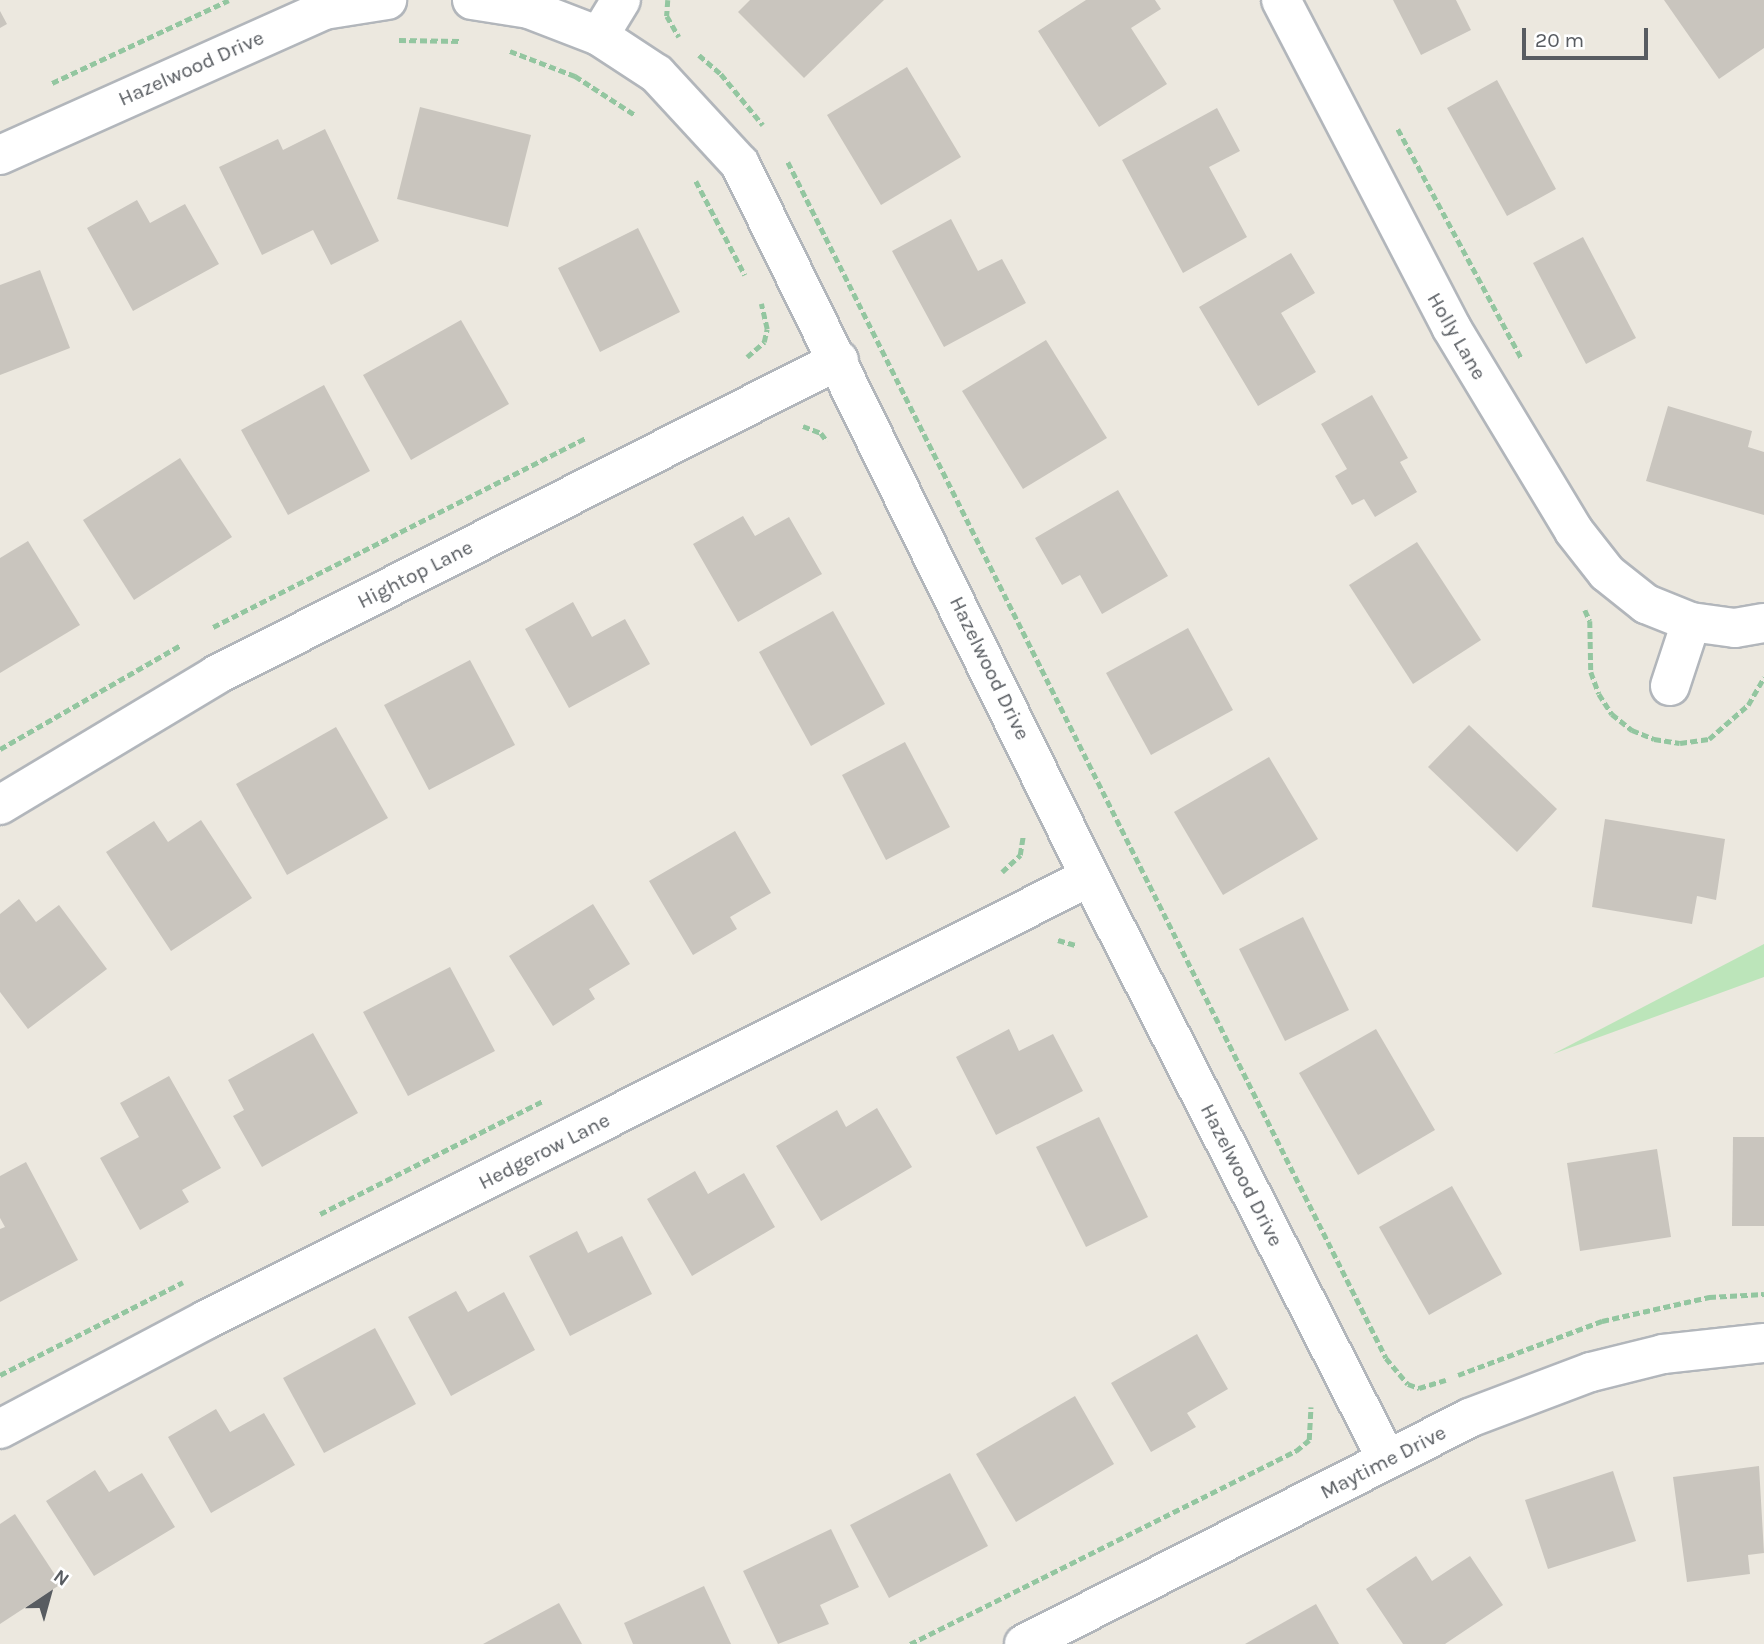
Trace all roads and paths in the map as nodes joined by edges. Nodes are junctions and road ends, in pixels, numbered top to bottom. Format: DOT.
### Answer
graph roads {
  1 [pos="229,0"];
  2 [pos="387,0"];
  3 [pos="472,0"];
  4 [pos="621,0"];
  5 [pos="668,0"];
  6 [pos="1281,0"];
  7 [pos="599,36"];
  8 [pos="391,40"];
  9 [pos="468,43"];
  10 [pos="687,45"];
  11 [pos="506,50"];
  12 [pos="695,52"];
  13 [pos="48,85"];
  14 [pos="1394,121"];
  15 [pos="643,122"];
  16 [pos="765,127"];
  17 [pos="0,155"];
  18 [pos="785,158"];
  19 [pos="694,179"];
  20 [pos="750,285"];
  21 [pos="755,295"];
  22 [pos="839,360"];
  23 [pos="738,363"];
  24 [pos="1524,363"];
  25 [pos="795,427"];
  26 [pos="595,434"];
  27 [pos="831,446"];
  28 [pos="1691,622"];
  29 [pos="1764,622"];
  30 [pos="204,632"];
  31 [pos="192,639"];
  32 [pos="1670,686"];
  33 [pos="0,749"];
  34 [pos="0,804"];
  35 [pos="1021,829"];
  36 [pos="991,877"];
  37 [pos="1090,877"];
  38 [pos="556,1095"];
  39 [pos="310,1219"];
  40 [pos="187,1280"];
  41 [pos="1764,1294"];
  42 [pos="1764,1343"];
  43 [pos="0,1375"];
  44 [pos="1311,1403"];
  45 [pos="0,1429"];
  46 [pos="1387,1460"];
  47 [pos="910,1644"];
  48 [pos="1024,1644"];
  1 -- 13 [label="path"];
  2 -- 17 [label="street, Hazelwood Drive"];
  3 -- 7 [label="street, Hazelwood Drive"];
  4 -- 7 [label="street"];
  5 -- 10 [label="path"];
  6 -- 28 [label="street, Holly Lane"];
  7 -- 22 [label="street, Hazelwood Drive"];
  8 -- 9 [label="path"];
  11 -- 15 [label="path"];
  12 -- 16 [label="path"];
  14 -- 24 [label="path"];
  18 -- 41 [label="path"];
  19 -- 20 [label="path"];
  21 -- 23 [label="path"];
  22 -- 34 [label="street, Hightop Lane"];
  22 -- 37 [label="street, Hazelwood Drive"];
  25 -- 27 [label="path"];
  26 -- 30 [label="path"];
  28 -- 29 [label="street, Holly Lane"];
  28 -- 32 [label="street"];
  31 -- 33 [label="path"];
  35 -- 36 [label="path"];
  37 -- 45 [label="street, Hedgerow Lane"];
  37 -- 46 [label="street, Hazelwood Drive"];
  38 -- 39 [label="path"];
  40 -- 43 [label="path"];
  42 -- 46 [label="street, Maytime Drive"];
  44 -- 47 [label="path"];
  46 -- 48 [label="street, Maytime Drive"];
}
